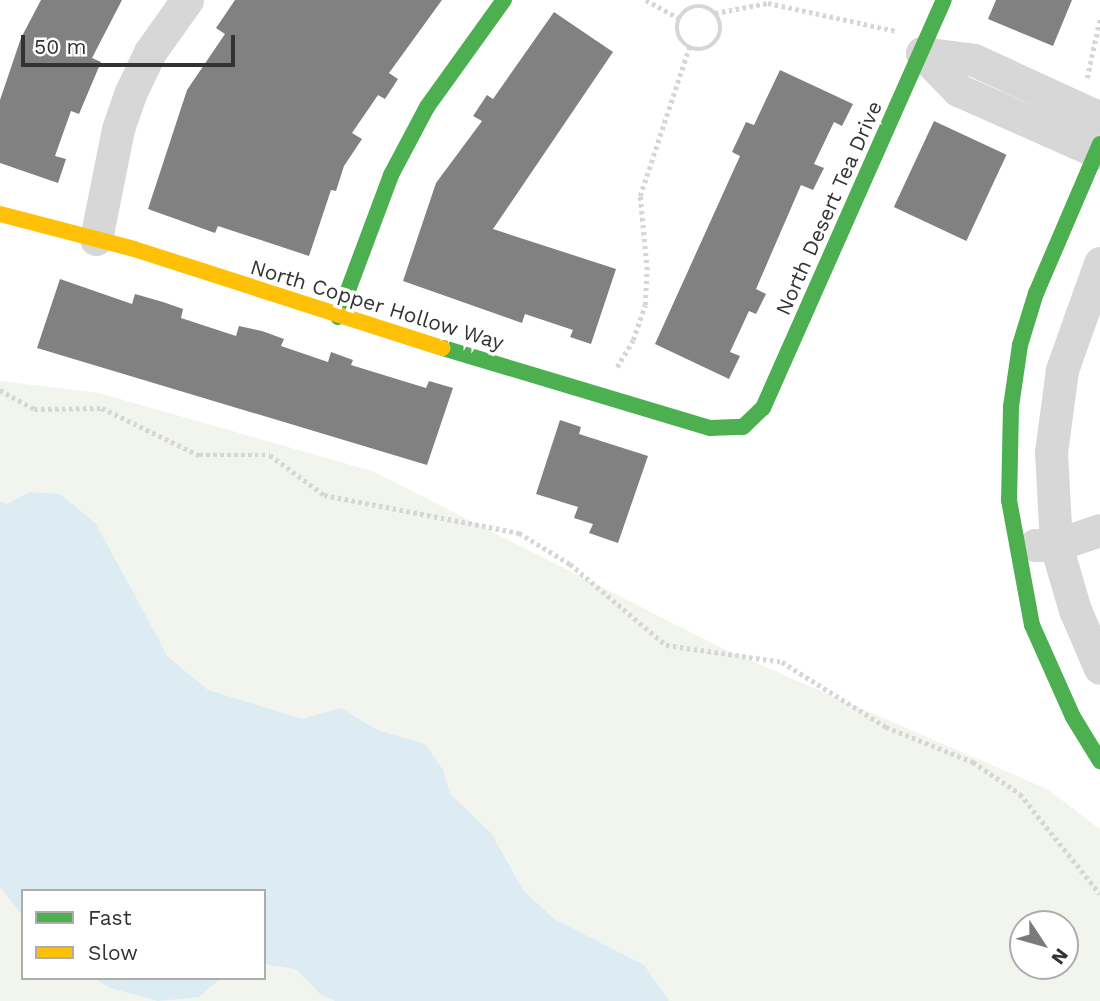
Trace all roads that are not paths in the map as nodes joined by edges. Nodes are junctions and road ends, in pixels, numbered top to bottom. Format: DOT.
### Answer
graph roads {
  1 [pos="187,0"];
  2 [pos="504,0"];
  3 [pos="944,0"];
  4 [pos="924,47"];
  5 [pos="1095,104"];
  6 [pos="1099,149"];
  7 [pos="0,214"];
  8 [pos="96,239"];
  9 [pos="1100,262"];
  10 [pos="338,317"];
  11 [pos="743,427"];
  12 [pos="1100,530"];
  13 [pos="1017,545"];
  14 [pos="1056,545"];
  15 [pos="1100,668"];
  16 [pos="1100,761"];
  1 -- 8 [label="street"];
  2 -- 10 [label="street"];
  3 -- 4 [label="street, North Desert Tea Drive"];
  4 -- 5 [label="street"];
  4 -- 6 [label="street"];
  4 -- 11 [label="street, North Desert Tea Drive"];
  6 -- 13 [label="street"];
  7 -- 8 [label="street, North Copper Hollow Way"];
  8 -- 10 [label="street, North Copper Hollow Way"];
  9 -- 14 [label="street"];
  10 -- 11 [label="street, North Copper Hollow Way"];
  12 -- 14 [label="street"];
  13 -- 14 [label="street"];
  13 -- 16 [label="street"];
  14 -- 15 [label="street"];
}
